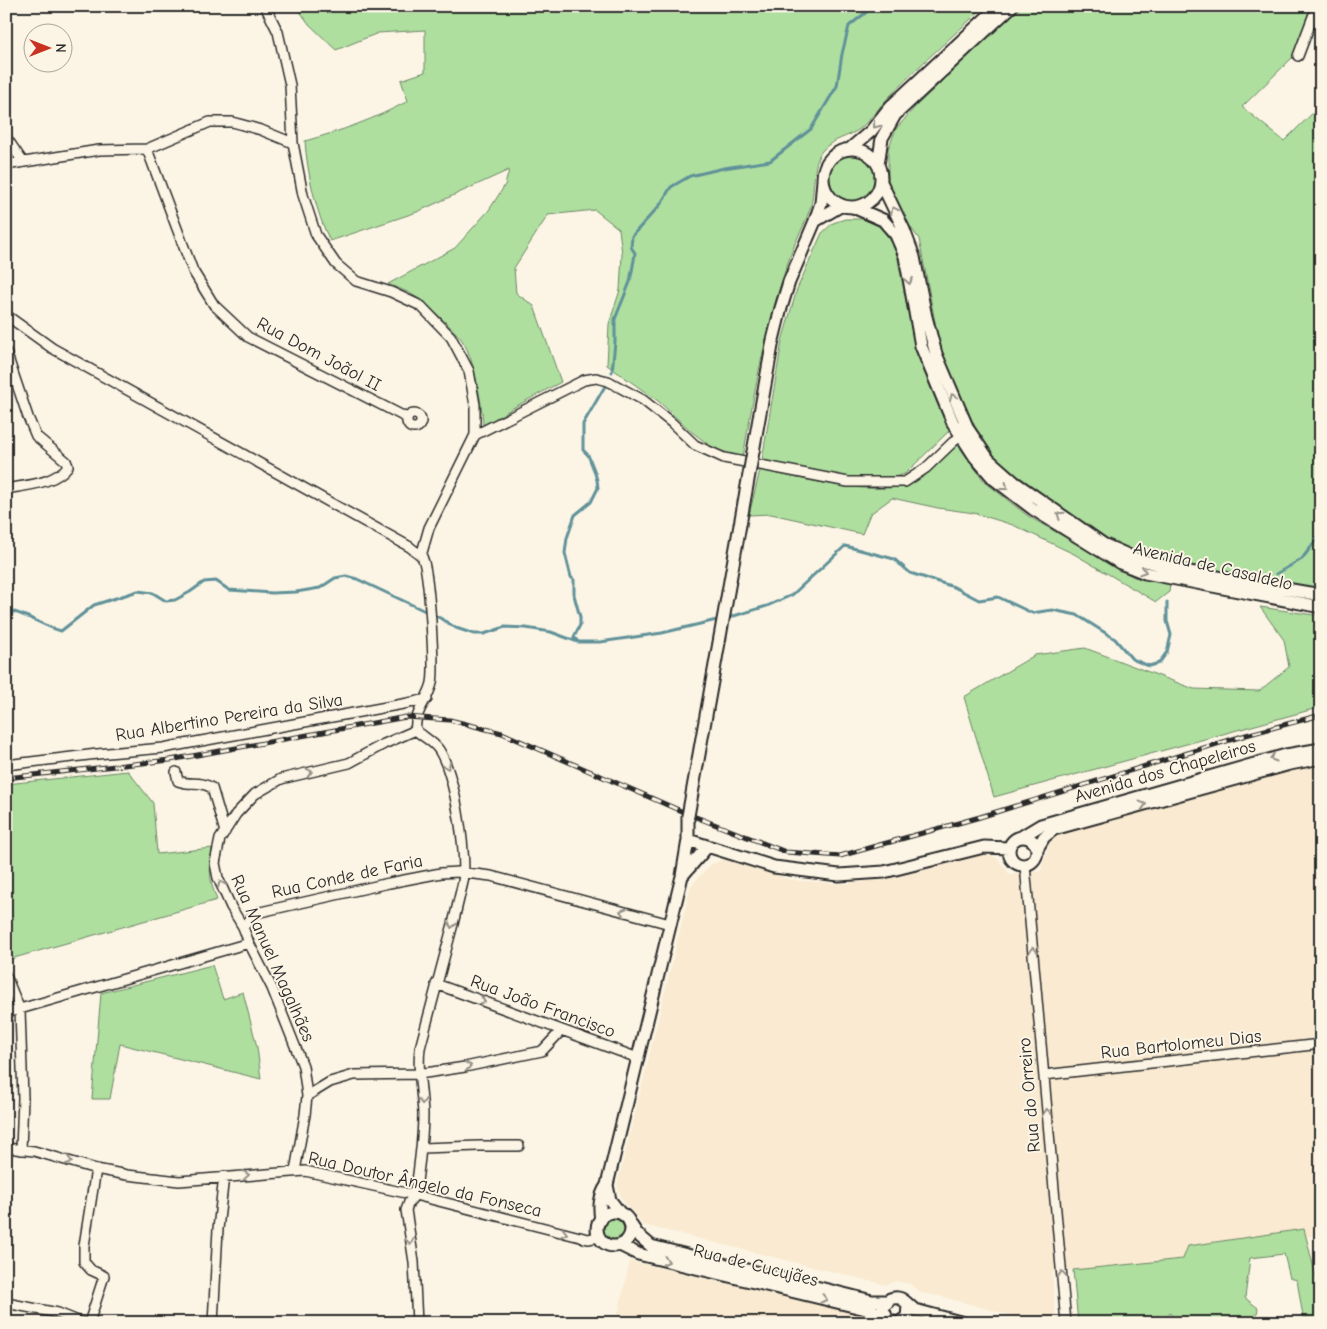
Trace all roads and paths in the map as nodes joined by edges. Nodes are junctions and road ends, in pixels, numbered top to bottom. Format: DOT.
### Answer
graph roads {
  1 [pos="265,6"];
  2 [pos="999,6"];
  3 [pos="1012,6"];
  4 [pos="1317,6"];
  5 [pos="1298,56"];
  6 [pos="6,137"];
  7 [pos="293,143"];
  8 [pos="852,148"];
  9 [pos="147,149"];
  10 [pos="23,162"];
  11 [pos="6,165"];
  12 [pos="878,165"];
  13 [pos="823,180"];
  14 [pos="881,182"];
  15 [pos="847,206"];
  16 [pos="815,221"];
  17 [pos="6,315"];
  18 [pos="6,352"];
  19 [pos="407,418"];
  20 [pos="475,435"];
  21 [pos="961,436"];
  22 [pos="6,489"];
  23 [pos="422,556"];
  24 [pos="1321,595"];
  25 [pos="1321,607"];
  26 [pos="427,698"];
  27 [pos="416,730"];
  28 [pos="1321,749"];
  29 [pos="1321,758"];
  30 [pos="6,765"];
  31 [pos="176,772"];
  32 [pos="225,832"];
  33 [pos="1021,836"];
  34 [pos="688,840"];
  35 [pos="706,847"];
  36 [pos="1009,848"];
  37 [pos="1037,849"];
  38 [pos="1025,865"];
  39 [pos="464,872"];
  40 [pos="682,876"];
  41 [pos="670,924"];
  42 [pos="243,927"];
  43 [pos="249,943"];
  44 [pos="6,976"];
  45 [pos="436,984"];
  46 [pos="20,1010"];
  47 [pos="6,1013"];
  48 [pos="561,1031"];
  49 [pos="1321,1044"];
  50 [pos="638,1058"];
  51 [pos="419,1074"];
  52 [pos="1044,1076"];
  53 [pos="307,1096"];
  54 [pos="519,1146"];
  55 [pos="6,1148"];
  56 [pos="422,1148"];
  57 [pos="21,1150"];
  58 [pos="96,1169"];
  59 [pos="295,1171"];
  60 [pos="224,1176"];
  61 [pos="607,1185"];
  62 [pos="415,1195"];
  63 [pos="620,1213"];
  64 [pos="601,1220"];
  65 [pos="631,1225"];
  66 [pos="599,1237"];
  67 [pos="620,1245"];
  68 [pos="887,1301"];
  69 [pos="6,1304"];
  70 [pos="908,1306"];
  71 [pos="895,1321"];
  72 [pos="83,1323"];
  73 [pos="89,1323"];
  74 [pos="213,1323"];
  75 [pos="417,1323"];
  76 [pos="919,1323"];
  77 [pos="964,1323"];
  78 [pos="1066,1323"];
  1 -- 7 [label="street"];
  2 -- 8 [label="street, one-way"];
  3 -- 12 [label="street"];
  4 -- 5 [label="street"];
  6 -- 10 [label="street"];
  7 -- 9 [label="street"];
  7 -- 20 [label="street"];
  8 -- 12 [label="street"];
  8 -- 13 [label="street"];
  9 -- 10 [label="street"];
  9 -- 19 [label="street, Rua Dom Joãol II"];
  10 -- 11 [label="street"];
  12 -- 14 [label="street"];
  13 -- 15 [label="street"];
  13 -- 16 [label="street"];
  14 -- 15 [label="street"];
  24 -- 14 [label="street, Avenida de Casaldelo, one-way"];
  15 -- 16 [label="street"];
  15 -- 21 [label="street, Avenida de Casaldelo, one-way"];
  16 -- 34 [label="street, bridge"];
  17 -- 23 [label="street"];
  18 -- 22 [label="street"];
  20 -- 21 [label="street"];
  20 -- 23 [label="street"];
  21 -- 25 [label="street, Avenida de Casaldelo, one-way"];
  23 -- 26 [label="street"];
  26 -- 27 [label="street"];
  26 -- 30 [label="street, Rua Albertino Pereira da Silva"];
  32 -- 27 [label="street, Rua Manuel Magalhães, one-way"];
  27 -- 39 [label="street, one-way"];
  28 -- 33 [label="street, Avenida dos Chapeleiros, one-way"];
  37 -- 29 [label="street, Avenida dos Chapeleiros, one-way"];
  31 -- 32 [label="street"];
  42 -- 32 [label="street, Rua Manuel Magalhães, one-way"];
  33 -- 36 [label="street, Avenida dos Chapeleiros"];
  33 -- 37 [label="street"];
  34 -- 35 [label="street"];
  34 -- 40 [label="street"];
  35 -- 36 [label="street"];
  35 -- 40 [label="street"];
  36 -- 38 [label="street"];
  37 -- 38 [label="street, Avenida dos Chapeleiros"];
  52 -- 38 [label="street, Rua do Orreiro, one-way"];
  41 -- 39 [label="street, Rua Conde de Faria, one-way"];
  39 -- 42 [label="street, Rua Conde de Faria"];
  39 -- 45 [label="street, one-way"];
  40 -- 41 [label="street"];
  41 -- 50 [label="street"];
  42 -- 43 [label="street, Rua Manuel Magalhães"];
  43 -- 46 [label="street"];
  43 -- 53 [label="street, Rua Manuel Magalhães"];
  44 -- 46 [label="street"];
  45 -- 48 [label="street, Rua João Francisco, one-way"];
  45 -- 51 [label="street"];
  46 -- 47 [label="street"];
  46 -- 57 [label="street"];
  48 -- 50 [label="street, Rua João Francisco"];
  51 -- 48 [label="street, one-way"];
  49 -- 52 [label="street, Rua Bartolomeu Dias"];
  50 -- 61 [label="street"];
  51 -- 53 [label="street"];
  51 -- 56 [label="street, one-way"];
  78 -- 52 [label="street, Rua do Orreiro, one-way"];
  53 -- 59 [label="street, Rua Manuel Magalhães"];
  54 -- 56 [label="street"];
  55 -- 57 [label="street, Rua Doutor Ângelo da Fonseca"];
  56 -- 62 [label="street"];
  57 -- 58 [label="street, Rua Doutor Ângelo da Fonseca, one-way"];
  58 -- 60 [label="street, Rua Doutor Ângelo da Fonseca"];
  58 -- 73 [label="street"];
  60 -- 59 [label="street, Rua Doutor Ângelo da Fonseca, one-way"];
  59 -- 62 [label="street, Rua Doutor Ângelo da Fonseca"];
  60 -- 74 [label="street"];
  61 -- 63 [label="street"];
  61 -- 64 [label="street"];
  62 -- 66 [label="street, Rua Doutor Ângelo da Fonseca, one-way"];
  62 -- 75 [label="street, one-way"];
  63 -- 64 [label="street"];
  63 -- 65 [label="street"];
  64 -- 66 [label="street"];
  65 -- 67 [label="street"];
  65 -- 68 [label="street, Rua de Cucujães"];
  66 -- 67 [label="street"];
  67 -- 71 [label="street, Rua de Cucujães, one-way"];
  68 -- 70 [label="street, Rua de Cucujães"];
  68 -- 71 [label="street"];
  69 -- 72 [label="street"];
  70 -- 71 [label="street"];
  70 -- 77 [label="street, Rua de Cucujães"];
  71 -- 76 [label="street, Rua de Cucujães"];
}
